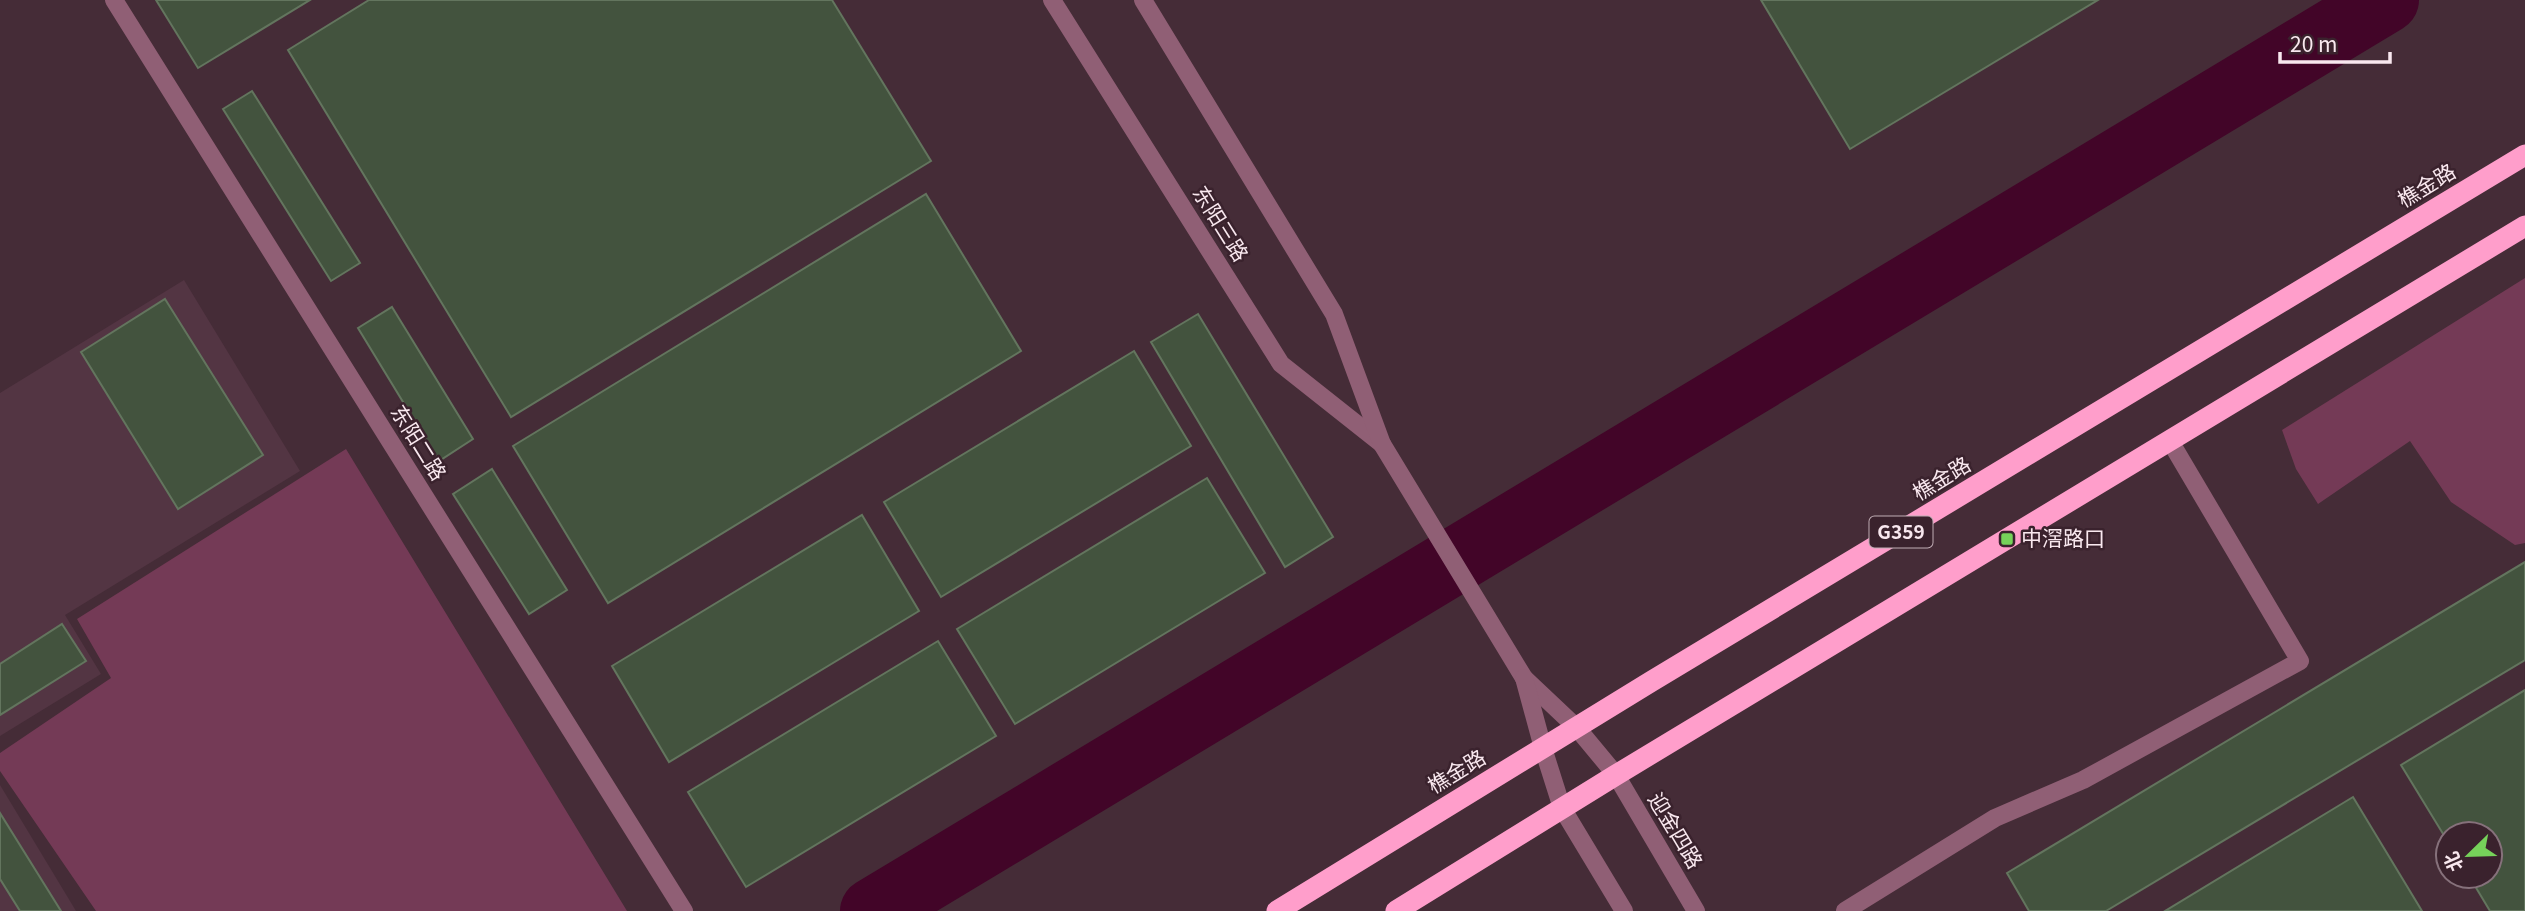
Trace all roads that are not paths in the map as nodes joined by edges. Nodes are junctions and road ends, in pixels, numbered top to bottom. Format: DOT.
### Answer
graph roads {
  1 [pos="114,0"];
  2 [pos="1052,0"];
  3 [pos="1143,0"];
  4 [pos="2525,155"];
  5 [pos="2525,226"];
  6 [pos="2170,441"];
  7 [pos="1382,444"];
  8 [pos="1524,678"];
  9 [pos="1577,728"];
  10 [pos="1543,748"];
  11 [pos="1616,775"];
  12 [pos="1562,808"];
  13 [pos="684,911"];
  14 [pos="1277,911"];
  15 [pos="1396,911"];
  16 [pos="1624,911"];
  17 [pos="1696,911"];
  18 [pos="1845,911"];
  1 -- 13 [label="street, 东阳二路"];
  2 -- 7 [label="street, 东阳三路"];
  3 -- 7 [label="street, 东阳三路"];
  4 -- 9 [label="highway, 樵金路 / G359"];
  5 -- 6 [label="highway, G359"];
  6 -- 11 [label="highway, G359"];
  6 -- 18 [label="street"];
  7 -- 8 [label="street, 东阳三路"];
  8 -- 9 [label="street, 迎金四路"];
  8 -- 10 [label="street"];
  9 -- 10 [label="highway, 樵金路 / G359"];
  9 -- 11 [label="street, 迎金四路"];
  10 -- 12 [label="street"];
  10 -- 14 [label="highway, 樵金路 / G359"];
  11 -- 12 [label="highway, G359"];
  11 -- 17 [label="street, 迎金四路"];
  12 -- 15 [label="highway, G359"];
  12 -- 16 [label="street"];
}
